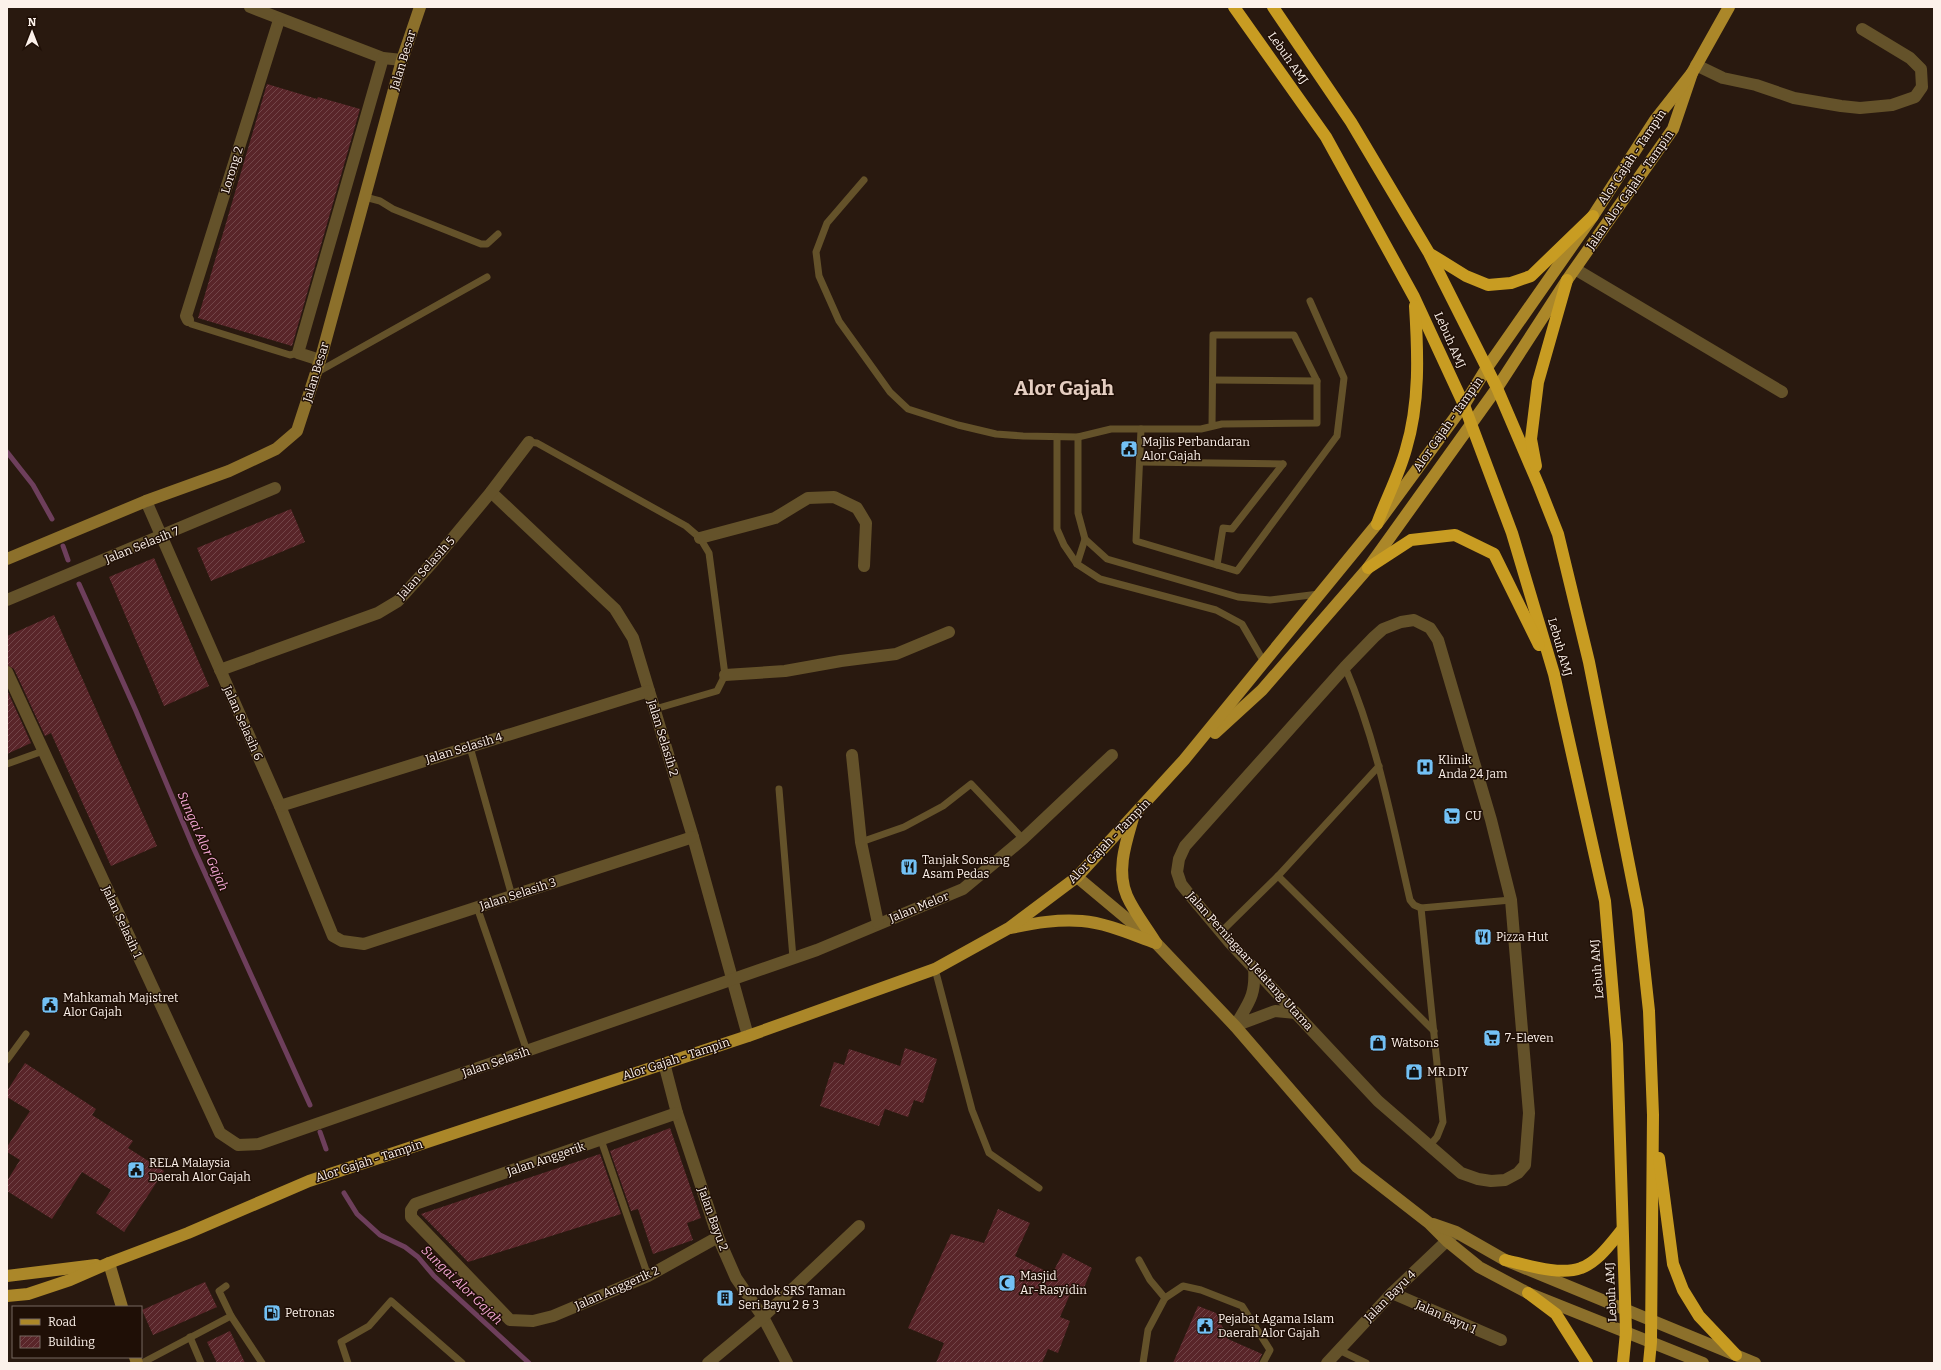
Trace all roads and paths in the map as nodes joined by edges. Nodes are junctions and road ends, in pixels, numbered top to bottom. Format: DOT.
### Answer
graph roads {
  1 [pos="251,7"];
  2 [pos="420,7"];
  3 [pos="1234,7"];
  4 [pos="1273,7"];
  5 [pos="1729,7"];
  6 [pos="279,20"];
  7 [pos="1862,28"];
  8 [pos="383,58"];
  9 [pos="402,60"];
  10 [pos="1694,69"];
  11 [pos="864,180"];
  12 [pos="365,197"];
  13 [pos="1593,216"];
  14 [pos="498,234"];
  15 [pos="1429,253"];
  16 [pos="1574,269"];
  17 [pos="487,277"];
  18 [pos="1567,280"];
  19 [pos="1414,297"];
  20 [pos="1310,301"];
  21 [pos="188,320"];
  22 [pos="298,353"];
  23 [pos="320,360"];
  24 [pos="1486,369"];
  25 [pos="316,373"];
  26 [pos="1213,380"];
  27 [pos="1317,382"];
  28 [pos="1497,388"];
  29 [pos="1782,392"];
  30 [pos="1464,405"];
  31 [pos="1471,424"];
  32 [pos="1212,426"];
  33 [pos="1141,429"];
  34 [pos="1057,437"];
  35 [pos="1078,437"];
  36 [pos="529,442"];
  37 [pos="1140,462"];
  38 [pos="1539,486"];
  39 [pos="275,488"];
  40 [pos="491,492"];
  41 [pos="146,501"];
  42 [pos="1376,524"];
  43 [pos="162,536"];
  44 [pos="700,538"];
  45 [pos="1085,539"];
  46 [pos="7,559"];
  47 [pos="1076,564"];
  48 [pos="1217,565"];
  49 [pos="864,566"];
  50 [pos="1368,568"];
  51 [pos="1320,594"];
  52 [pos="7,600"];
  53 [pos="949,632"];
  54 [pos="1264,662"];
  55 [pos="1345,667"];
  56 [pos="220,670"];
  57 [pos="7,672"];
  58 [pos="1554,674"];
  59 [pos="725,675"];
  60 [pos="649,691"];
  61 [pos="655,709"];
  62 [pos="470,747"];
  63 [pos="43,751"];
  64 [pos="852,755"];
  65 [pos="1112,755"];
  66 [pos="1184,760"];
  67 [pos="7,764"];
  68 [pos="1379,766"];
  69 [pos="779,789"];
  70 [pos="280,806"];
  71 [pos="1134,815"];
  72 [pos="693,837"];
  73 [pos="1023,839"];
  74 [pos="861,842"];
  75 [pos="1278,876"];
  76 [pos="1077,877"];
  77 [pos="512,896"];
  78 [pos="1511,900"];
  79 [pos="477,907"];
  80 [pos="1421,908"];
  81 [pos="878,923"];
  82 [pos="1009,928"];
  83 [pos="1221,932"];
  84 [pos="342,941"];
  85 [pos="1156,943"];
  86 [pos="793,958"];
  87 [pos="1254,967"];
  88 [pos="935,969"];
  89 [pos="733,979"];
  90 [pos="1296,1013"];
  91 [pos="1235,1026"];
  92 [pos="1434,1031"];
  93 [pos="26,1034"];
  94 [pos="748,1036"];
  95 [pos="526,1051"];
  96 [pos="7,1060"];
  97 [pos="664,1063"];
  98 [pos="677,1113"];
  99 [pos="1653,1115"];
  100 [pos="601,1140"];
  101 [pos="259,1144"];
  102 [pos="1429,1146"];
  103 [pos="1039,1188"];
  104 [pos="858,1226"];
  105 [pos="1622,1230"];
  106 [pos="718,1237"];
  107 [pos="1452,1237"];
  108 [pos="1139,1260"];
  109 [pos="1505,1260"];
  110 [pos="109,1263"];
  111 [pos="7,1276"];
  112 [pos="648,1276"];
  113 [pos="226,1286"];
  114 [pos="1392,1293"];
  115 [pos="1528,1293"];
  116 [pos="7,1296"];
  117 [pos="1165,1298"];
  118 [pos="122,1306"];
  119 [pos="1626,1309"];
  120 [pos="231,1316"];
  121 [pos="763,1317"];
  122 [pos="510,1320"];
  123 [pos="1651,1320"];
  124 [pos="1626,1332"];
  125 [pos="190,1337"];
  126 [pos="1501,1340"];
  127 [pos="1651,1342"];
  128 [pos="1339,1350"];
  129 [pos="1736,1355"];
  130 [pos="142,1363"];
  131 [pos="201,1363"];
  132 [pos="262,1363"];
  133 [pos="348,1363"];
  134 [pos="462,1363"];
  135 [pos="708,1363"];
  136 [pos="787,1363"];
  137 [pos="1143,1363"];
  138 [pos="1263,1363"];
  139 [pos="1327,1363"];
  140 [pos="1366,1363"];
  141 [pos="1587,1363"];
  142 [pos="1623,1363"];
  143 [pos="1649,1363"];
  144 [pos="1703,1363"];
  145 [pos="1755,1363"];
  1 -- 6 [label="street"];
  2 -- 9 [label="street, Jalan Besar"];
  3 -- 19 [label="highway, Lebuh AMJ"];
  4 -- 15 [label="highway, Lebuh AMJ"];
  5 -- 10 [label="main road"];
  6 -- 8 [label="street"];
  6 -- 21 [label="street, Lorong 2"];
  7 -- 10 [label="street"];
  8 -- 9 [label="street"];
  8 -- 22 [label="street"];
  9 -- 12 [label="street, Jalan Besar"];
  10 -- 13 [label="main road, Alor Gajah - Tampin"];
  10 -- 16 [label="main road, Jalan Alor Gajah - Tampin"];
  11 -- 34 [label="lane"];
  12 -- 14 [label="lane"];
  12 -- 23 [label="street, Jalan Besar"];
  13 -- 15 [label="highway"];
  13 -- 24 [label="main road, Alor Gajah - Tampin"];
  15 -- 24 [label="highway, Lebuh AMJ"];
  16 -- 18 [label="main road, Jalan Alor Gajah - Tampin"];
  16 -- 29 [label="street"];
  17 -- 25 [label="lane"];
  18 -- 28 [label="main road, Alor Gajah - Tampin"];
  18 -- 38 [label="highway"];
  19 -- 30 [label="highway, Lebuh AMJ"];
  19 -- 42 [label="highway"];
  20 -- 48 [label="lane"];
  21 -- 22 [label="lane"];
  22 -- 23 [label="street"];
  23 -- 25 [label="street, Jalan Besar"];
  24 -- 28 [label="highway, Lebuh AMJ"];
  24 -- 30 [label="main road, Alor Gajah - Tampin"];
  25 -- 41 [label="street, Jalan Besar"];
  26 -- 27 [label="lane"];
  26 -- 27 [label="lane"];
  26 -- 32 [label="lane"];
  27 -- 32 [label="lane"];
  28 -- 31 [label="main road, Alor Gajah - Tampin"];
  28 -- 38 [label="highway, Lebuh AMJ"];
  30 -- 31 [label="highway, Lebuh AMJ"];
  30 -- 42 [label="main road, Alor Gajah - Tampin"];
  31 -- 50 [label="main road, Alor Gajah - Tampin"];
  31 -- 58 [label="highway, Lebuh AMJ"];
  32 -- 33 [label="lane"];
  33 -- 35 [label="lane"];
  33 -- 37 [label="lane"];
  34 -- 35 [label="lane"];
  34 -- 47 [label="lane"];
  35 -- 45 [label="lane"];
  36 -- 40 [label="street, Jalan Selasih 5"];
  36 -- 44 [label="lane"];
  37 -- 48 [label="lane"];
  37 -- 48 [label="lane"];
  38 -- 99 [label="highway, Lebuh AMJ"];
  39 -- 43 [label="street, Jalan Selasih 7"];
  40 -- 56 [label="street, Jalan Selasih 5"];
  40 -- 60 [label="street, Jalan Selasih 2"];
  41 -- 43 [label="street, Jalan Selasih 6"];
  41 -- 46 [label="street, Jalan Besar"];
  42 -- 51 [label="main road, Alor Gajah - Tampin"];
  43 -- 52 [label="street, Jalan Selasih 7"];
  43 -- 56 [label="street, Jalan Selasih 6"];
  44 -- 49 [label="street"];
  44 -- 59 [label="lane"];
  45 -- 47 [label="lane"];
  45 -- 51 [label="lane"];
  47 -- 54 [label="lane"];
  50 -- 58 [label="highway"];
  50 -- 66 [label="main road, Alor Gajah - Tampin"];
  51 -- 54 [label="main road, Alor Gajah - Tampin"];
  53 -- 59 [label="street"];
  54 -- 66 [label="main road, Alor Gajah - Tampin"];
  55 -- 68 [label="lane"];
  55 -- 78 [label="street, Jalan Perniagaan Jelatang Utama"];
  55 -- 83 [label="street, Jalan Perniagaan Jelatang Utama"];
  56 -- 70 [label="street, Jalan Selasih 6"];
  57 -- 63 [label="street, Jalan Selasih 1"];
  58 -- 105 [label="highway, Lebuh AMJ"];
  59 -- 61 [label="lane"];
  60 -- 61 [label="street, Jalan Selasih 2"];
  60 -- 62 [label="street, Jalan Selasih 4"];
  61 -- 72 [label="street, Jalan Selasih 2"];
  62 -- 70 [label="street, Jalan Selasih 4"];
  62 -- 77 [label="lane"];
  63 -- 67 [label="lane"];
  63 -- 101 [label="street, Jalan Selasih 1"];
  64 -- 74 [label="street"];
  65 -- 73 [label="street, Jalan Melor"];
  66 -- 71 [label="main road, Alor Gajah - Tampin"];
  68 -- 75 [label="lane"];
  68 -- 80 [label="lane"];
  69 -- 86 [label="lane"];
  70 -- 84 [label="street, Jalan Selasih 6"];
  71 -- 76 [label="main road, Alor Gajah - Tampin"];
  71 -- 85 [label="main road"];
  72 -- 77 [label="street, Jalan Selasih 3"];
  72 -- 89 [label="street, Jalan Selasih 2"];
  73 -- 74 [label="lane"];
  73 -- 81 [label="street, Jalan Melor"];
  74 -- 81 [label="street"];
  75 -- 83 [label="lane"];
  75 -- 92 [label="lane"];
  76 -- 82 [label="main road, Alor Gajah - Tampin"];
  76 -- 85 [label="street"];
  77 -- 79 [label="street, Jalan Selasih 3"];
  78 -- 80 [label="lane"];
  78 -- 102 [label="street, Jalan Perniagaan Jelatang Utama"];
  79 -- 84 [label="street, Jalan Selasih 3"];
  79 -- 95 [label="lane"];
  80 -- 92 [label="lane"];
  81 -- 86 [label="street, Jalan Melor"];
  82 -- 85 [label="main road"];
  82 -- 88 [label="main road, Alor Gajah - Tampin"];
  83 -- 87 [label="street, Jalan Perniagaan Jelatang Utama"];
  85 -- 91 [label="street"];
  86 -- 89 [label="street, Jalan Melor"];
  87 -- 90 [label="street, Jalan Perniagaan Jelatang Utama"];
  87 -- 91 [label="street"];
  88 -- 94 [label="main road, Alor Gajah - Tampin"];
  88 -- 103 [label="lane"];
  89 -- 94 [label="street, Jalan Selasih 2"];
  89 -- 95 [label="street, Jalan Selasih"];
  90 -- 91 [label="street"];
  90 -- 102 [label="street, Jalan Perniagaan Jelatang Utama"];
  91 -- 107 [label="street"];
  92 -- 102 [label="lane"];
  93 -- 96 [label="lane"];
  94 -- 97 [label="main road, Alor Gajah - Tampin"];
  95 -- 101 [label="street, Jalan Selasih"];
  97 -- 98 [label="street, Jalan Bayu 2"];
  97 -- 110 [label="main road, Alor Gajah - Tampin"];
  98 -- 100 [label="street, Jalan Anggerik"];
  98 -- 106 [label="street, Jalan Bayu 2"];
  99 -- 123 [label="highway, Lebuh AMJ"];
  99 -- 129 [label="highway"];
  100 -- 112 [label="lane"];
  100 -- 122 [label="street, Jalan Anggerik"];
  104 -- 121 [label="street"];
  105 -- 109 [label="highway"];
  105 -- 119 [label="highway, Lebuh AMJ"];
  106 -- 112 [label="street, Jalan Anggerik 2"];
  106 -- 121 [label="street, Jalan Bayu 2"];
  107 -- 109 [label="street"];
  107 -- 114 [label="street, Jalan Bayu 4"];
  107 -- 115 [label="street"];
  108 -- 117 [label="lane"];
  109 -- 119 [label="street"];
  110 -- 111 [label="main road, Alor Gajah - Tampin"];
  110 -- 116 [label="main road, Alor Gajah - Tampin"];
  110 -- 118 [label="street"];
  112 -- 122 [label="street, Jalan Anggerik 2"];
  113 -- 120 [label="lane"];
  114 -- 126 [label="street, Jalan Bayu 1"];
  114 -- 128 [label="street, Jalan Bayu 4"];
  115 -- 124 [label="street"];
  115 -- 141 [label="highway"];
  117 -- 137 [label="lane"];
  117 -- 138 [label="lane"];
  119 -- 123 [label="street"];
  119 -- 124 [label="highway, Lebuh AMJ"];
  120 -- 125 [label="lane"];
  120 -- 132 [label="lane"];
  121 -- 135 [label="street"];
  121 -- 136 [label="street, Jalan Bayu 2"];
  123 -- 127 [label="highway, Lebuh AMJ"];
  123 -- 129 [label="street"];
  124 -- 127 [label="street"];
  124 -- 142 [label="highway, Lebuh AMJ"];
  125 -- 130 [label="lane"];
  125 -- 131 [label="lane"];
  127 -- 143 [label="highway, Lebuh AMJ"];
  127 -- 144 [label="street"];
  128 -- 139 [label="street, Jalan Bayu 4"];
  128 -- 140 [label="lane"];
  129 -- 145 [label="street"];
  133 -- 134 [label="lane"];
}
